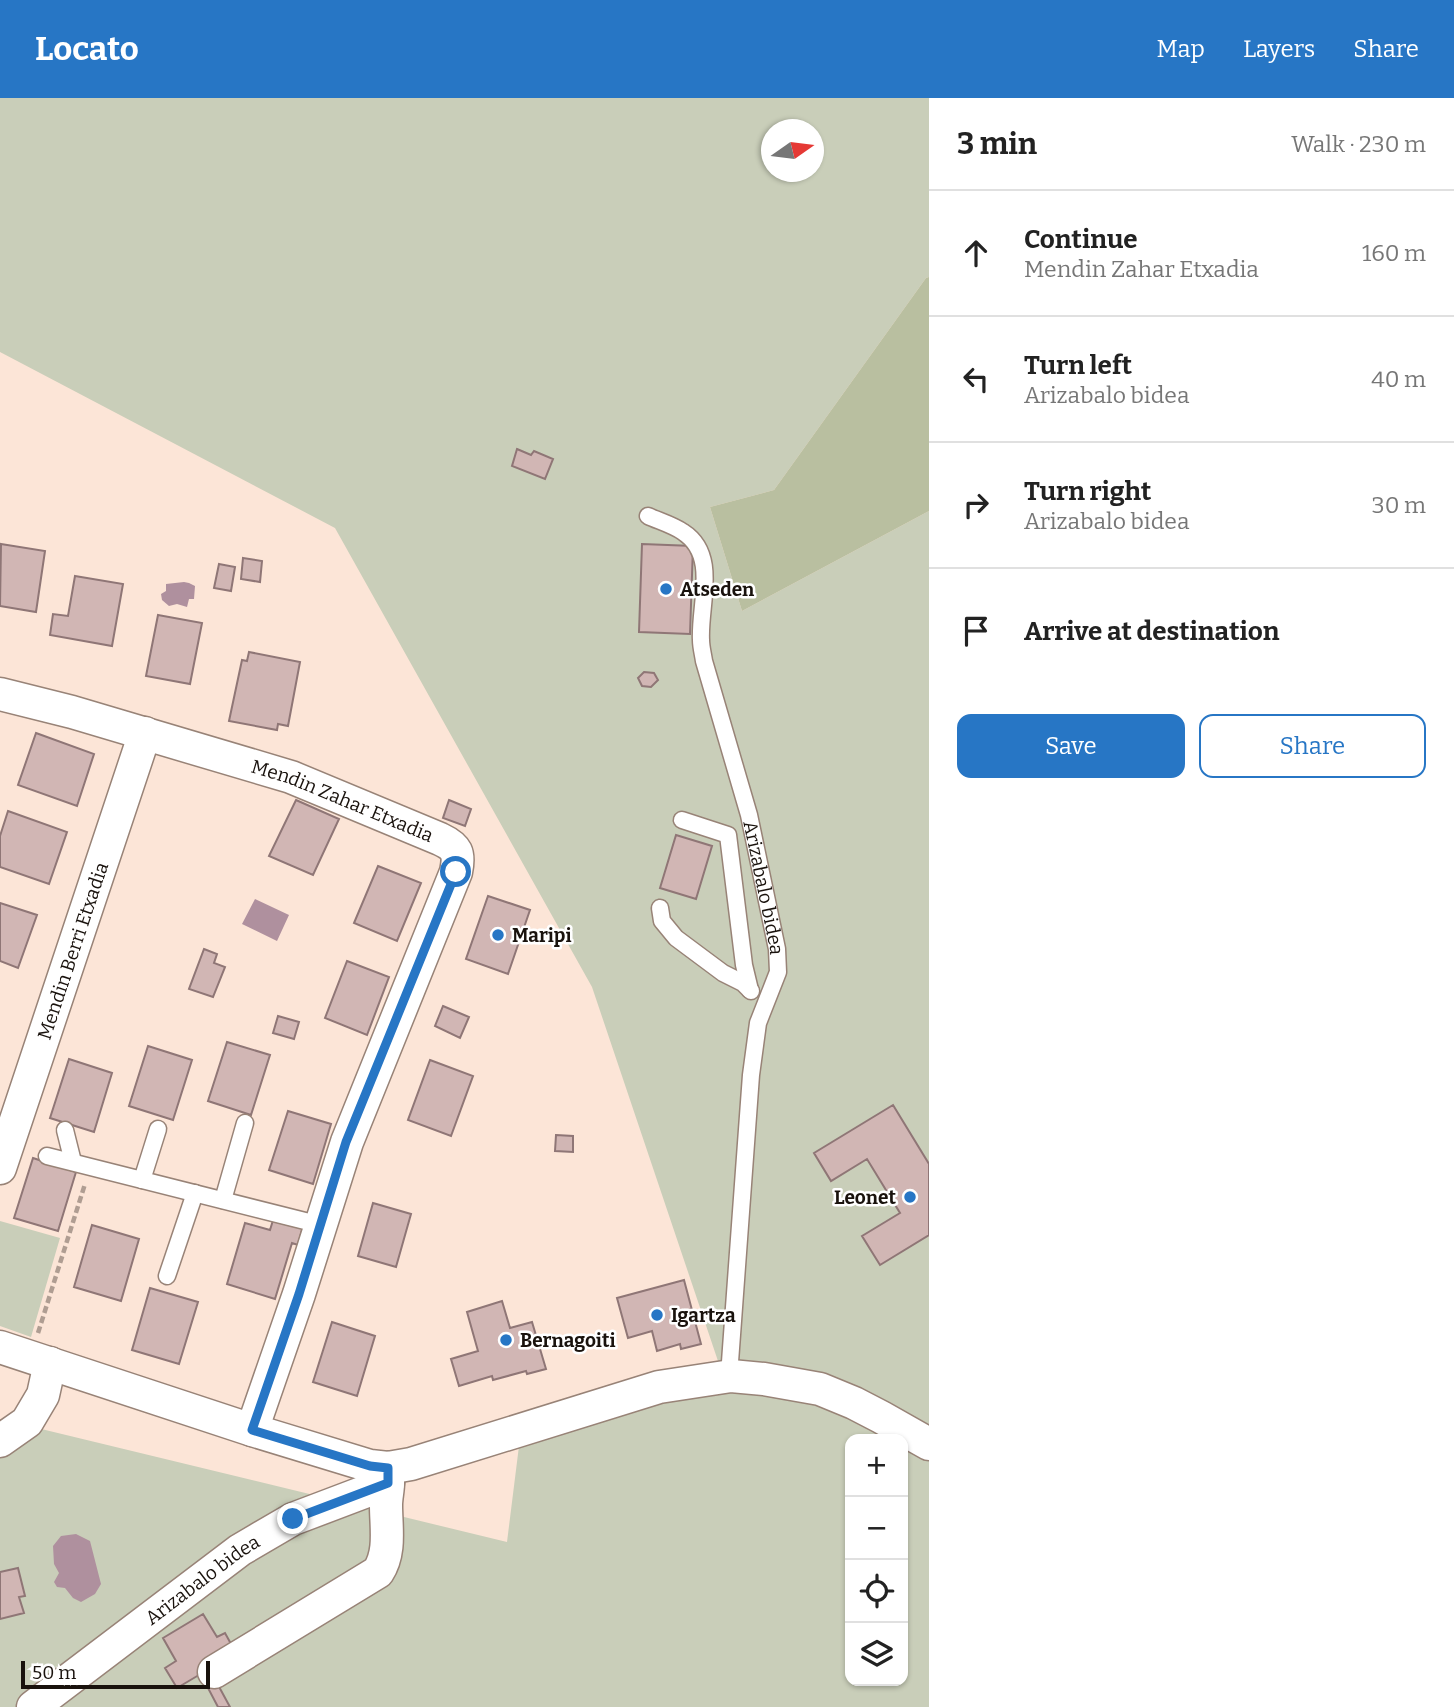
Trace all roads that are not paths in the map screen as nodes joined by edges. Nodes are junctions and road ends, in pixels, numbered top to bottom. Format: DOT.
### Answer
graph roads {
  1 [pos="648,516"];
  2 [pos="0,694"];
  3 [pos="145,733"];
  4 [pos="682,820"];
  5 [pos="660,908"];
  6 [pos="750,990"];
  7 [pos="763,1008"];
  8 [pos="245,1123"];
  9 [pos="158,1129"];
  10 [pos="65,1130"];
  11 [pos="47,1156"];
  12 [pos="73,1162"];
  13 [pos="0,1168"];
  14 [pos="142,1180"];
  15 [pos="195,1193"];
  16 [pos="223,1200"];
  17 [pos="321,1225"];
  18 [pos="167,1276"];
  19 [pos="0,1347"];
  20 [pos="41,1360"];
  21 [pos="731,1376"];
  22 [pos="252,1430"];
  23 [pos="0,1441"];
  24 [pos="929,1444"];
  25 [pos="388,1475"];
  26 [pos="214,1672"];
  27 [pos="33,1707"];
  1 -- 7 [label="lane, Arizabalo bidea"];
  2 -- 3 [label="street, Mendin Zahar Etxadia"];
  3 -- 13 [label="street, Mendin Berri Etxadia"];
  3 -- 17 [label="street, Mendin Zahar Etxadia"];
  4 -- 6 [label="lane"];
  5 -- 6 [label="lane"];
  6 -- 7 [label="lane"];
  7 -- 21 [label="lane, Arizabalo bidea"];
  8 -- 16 [label="lane"];
  9 -- 14 [label="lane"];
  10 -- 12 [label="lane"];
  11 -- 12 [label="lane"];
  12 -- 14 [label="lane"];
  14 -- 15 [label="lane"];
  15 -- 16 [label="lane"];
  15 -- 18 [label="lane"];
  16 -- 17 [label="lane"];
  17 -- 22 [label="street, Mendin Zahar Etxadia"];
  19 -- 20 [label="street, Arizabalo bidea"];
  20 -- 22 [label="street, Arizabalo bidea"];
  20 -- 23 [label="street"];
  21 -- 24 [label="street, Arizabalo bidea"];
  21 -- 25 [label="street, Arizabalo bidea"];
  22 -- 25 [label="street, Arizabalo bidea"];
  25 -- 26 [label="street"];
  25 -- 27 [label="street, Arizabalo bidea"];
}
